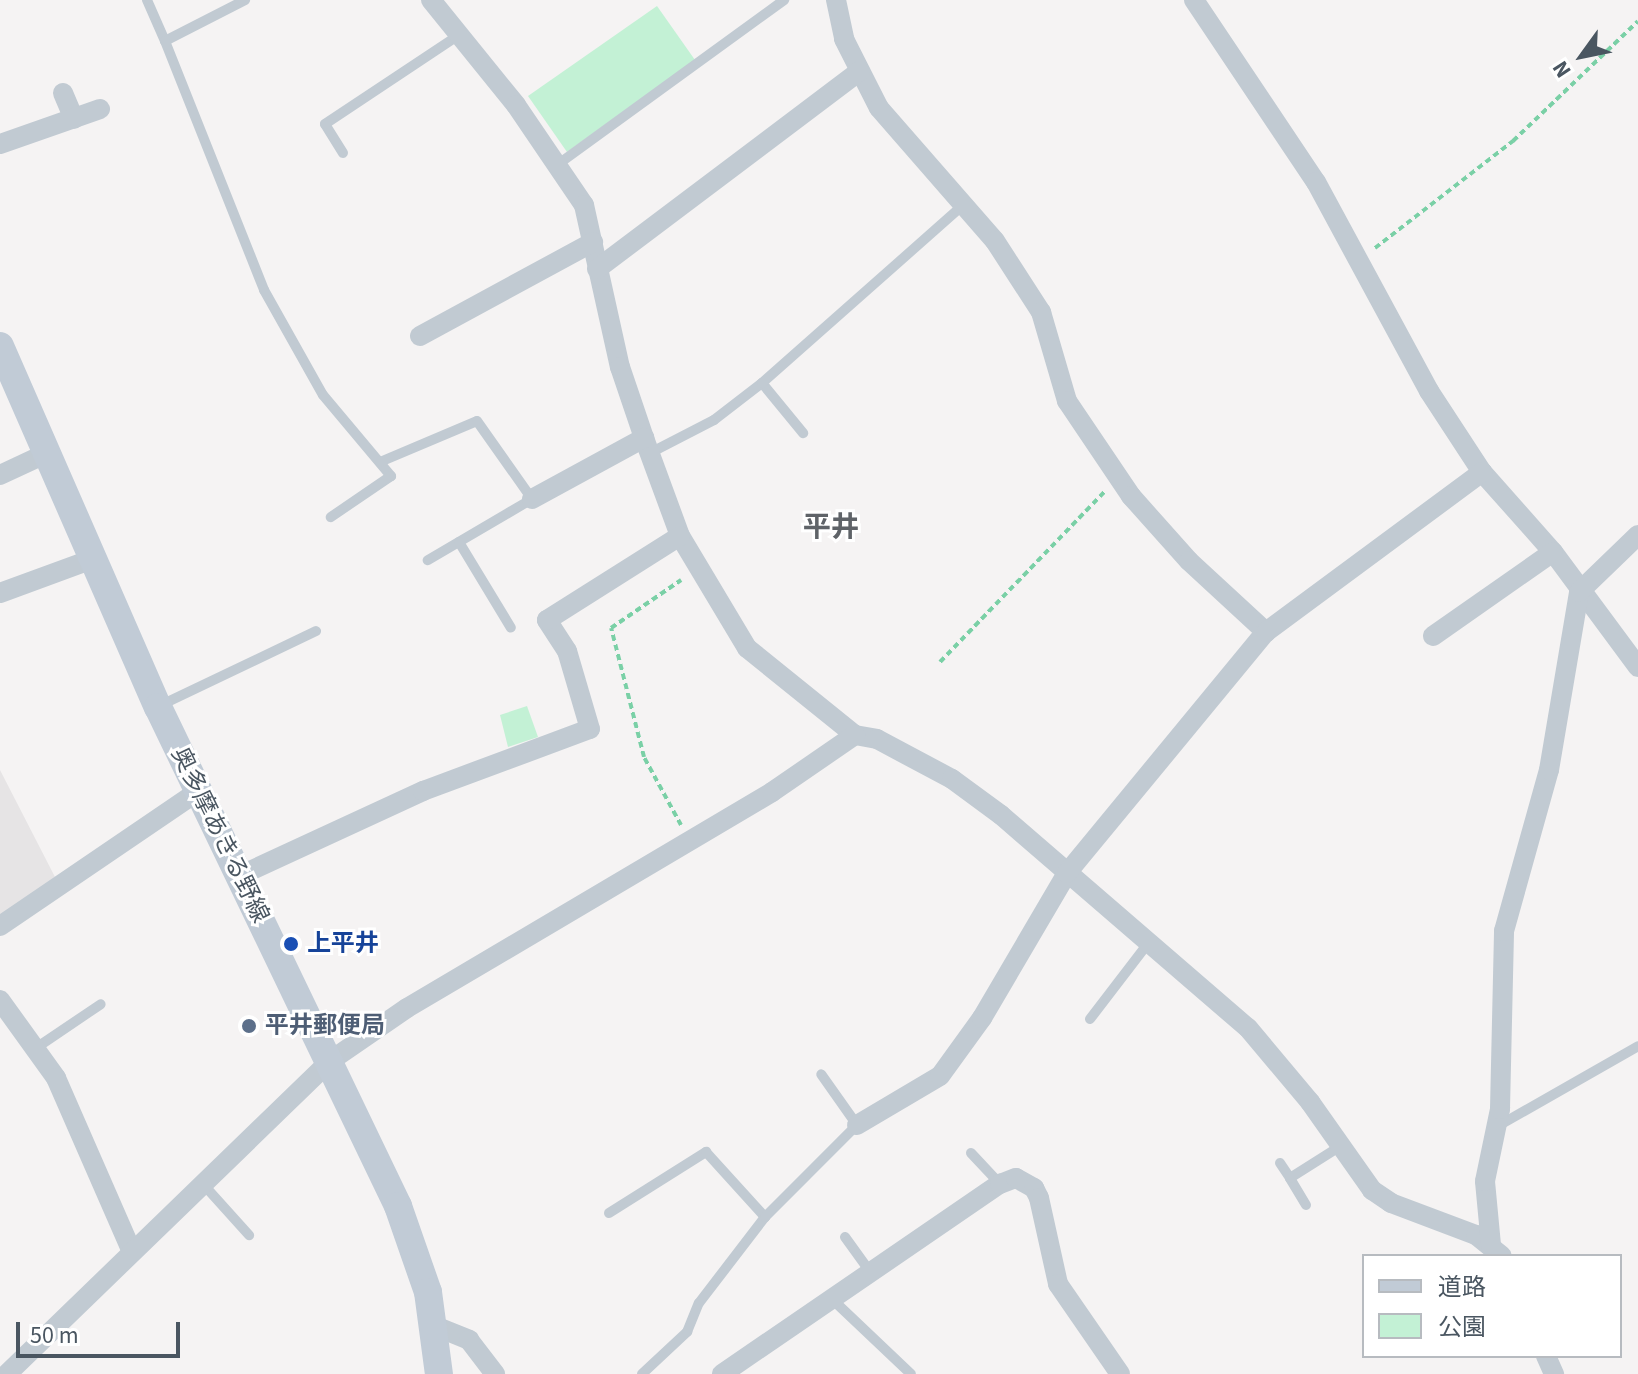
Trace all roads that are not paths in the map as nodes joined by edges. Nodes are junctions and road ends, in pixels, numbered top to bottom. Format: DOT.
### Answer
graph roads {
  1 [pos="147,0"];
  2 [pos="245,0"];
  3 [pos="431,0"];
  4 [pos="784,0"];
  5 [pos="836,0"];
  6 [pos="1194,0"];
  7 [pos="459,35"];
  8 [pos="165,41"];
  9 [pos="860,71"];
  10 [pos="63,93"];
  11 [pos="100,109"];
  12 [pos="74,119"];
  13 [pos="0,144"];
  14 [pos="343,153"];
  15 [pos="557,165"];
  16 [pos="962,206"];
  17 [pos="593,242"];
  18 [pos="597,269"];
  19 [pos="420,336"];
  20 [pos="0,346"];
  21 [pos="762,383"];
  22 [pos="803,433"];
  23 [pos="647,446"];
  24 [pos="45,454"];
  25 [pos="380,462"];
  26 [pos="1482,472"];
  27 [pos="0,475"];
  28 [pos="532,499"];
  29 [pos="331,517"];
  30 [pos="1638,535"];
  31 [pos="680,536"];
  32 [pos="459,542"];
  33 [pos="1553,552"];
  34 [pos="93,559"];
  35 [pos="428,560"];
  36 [pos="1579,592"];
  37 [pos="0,593"];
  38 [pos="511,628"];
  39 [pos="316,631"];
  40 [pos="1266,632"];
  41 [pos="1433,636"];
  42 [pos="1638,667"];
  43 [pos="158,707"];
  44 [pos="855,735"];
  45 [pos="199,791"];
  46 [pos="1067,873"];
  47 [pos="239,876"];
  48 [pos="0,926"];
  49 [pos="1149,942"];
  50 [pos="0,1000"];
  51 [pos="101,1004"];
  52 [pos="1090,1019"];
  53 [pos="1638,1046"];
  54 [pos="36,1048"];
  55 [pos="330,1061"];
  56 [pos="821,1074"];
  57 [pos="857,1125"];
  58 [pos="1498,1126"];
  59 [pos="1339,1147"];
  60 [pos="971,1153"];
  61 [pos="1280,1163"];
  62 [pos="1290,1178"];
  63 [pos="201,1182"];
  64 [pos="1000,1184"];
  65 [pos="1306,1205"];
  66 [pos="609,1213"];
  67 [pos="765,1217"];
  68 [pos="249,1235"];
  69 [pos="845,1237"];
  70 [pos="131,1250"];
  71 [pos="1496,1250"];
  72 [pos="872,1274"];
  73 [pos="834,1301"];
  74 [pos="435,1326"];
  75 [pos="7,1374"];
  76 [pos="439,1374"];
  77 [pos="495,1374"];
  78 [pos="642,1374"];
  79 [pos="722,1374"];
  80 [pos="911,1374"];
  81 [pos="1120,1374"];
  1 -- 8 [label="lane"];
  2 -- 8 [label="lane"];
  3 -- 7 [label="street"];
  4 -- 15 [label="lane"];
  5 -- 9 [label="street"];
  6 -- 26 [label="street"];
  7 -- 14 [label="lane"];
  7 -- 15 [label="street"];
  8 -- 25 [label="lane"];
  9 -- 16 [label="street"];
  9 -- 18 [label="street"];
  10 -- 12 [label="street"];
  11 -- 12 [label="street"];
  12 -- 13 [label="street"];
  15 -- 17 [label="street"];
  16 -- 21 [label="lane"];
  16 -- 40 [label="street"];
  17 -- 18 [label="street"];
  17 -- 19 [label="street"];
  18 -- 23 [label="street"];
  20 -- 24 [label="main road, 奥多摩あきる野線"];
  21 -- 22 [label="lane"];
  21 -- 23 [label="lane"];
  23 -- 28 [label="street"];
  23 -- 31 [label="street"];
  24 -- 27 [label="street"];
  24 -- 34 [label="main road, 奥多摩あきる野線"];
  25 -- 28 [label="lane"];
  25 -- 29 [label="lane"];
  26 -- 33 [label="street"];
  26 -- 40 [label="street"];
  28 -- 32 [label="lane"];
  30 -- 36 [label="street"];
  31 -- 44 [label="street"];
  31 -- 47 [label="street"];
  32 -- 35 [label="lane"];
  32 -- 38 [label="lane"];
  33 -- 36 [label="street"];
  33 -- 41 [label="street"];
  34 -- 37 [label="street"];
  34 -- 43 [label="main road, 奥多摩あきる野線"];
  36 -- 42 [label="street"];
  36 -- 58 [label="street"];
  39 -- 43 [label="lane"];
  40 -- 46 [label="street"];
  43 -- 45 [label="main road, 奥多摩あきる野線"];
  44 -- 46 [label="street"];
  44 -- 55 [label="street"];
  45 -- 47 [label="main road, 奥多摩あきる野線"];
  45 -- 48 [label="street"];
  46 -- 49 [label="street"];
  46 -- 57 [label="street"];
  47 -- 55 [label="main road, 奥多摩あきる野線"];
  49 -- 52 [label="lane"];
  49 -- 59 [label="street"];
  50 -- 54 [label="street"];
  51 -- 54 [label="lane"];
  53 -- 58 [label="lane"];
  54 -- 70 [label="street"];
  55 -- 63 [label="street"];
  55 -- 74 [label="main road, 奥多摩あきる野線"];
  56 -- 57 [label="lane"];
  57 -- 67 [label="lane"];
  58 -- 71 [label="street"];
  59 -- 62 [label="lane"];
  59 -- 71 [label="street"];
  60 -- 64 [label="lane"];
  61 -- 62 [label="lane"];
  62 -- 65 [label="lane"];
  63 -- 68 [label="lane"];
  63 -- 70 [label="street"];
  64 -- 72 [label="street"];
  64 -- 81 [label="street"];
  66 -- 67 [label="lane"];
  67 -- 78 [label="lane"];
  69 -- 72 [label="lane"];
  70 -- 75 [label="street"];
  72 -- 73 [label="street"];
  73 -- 79 [label="street"];
  73 -- 80 [label="lane"];
  74 -- 76 [label="main road, 奥多摩あきる野線"];
  74 -- 77 [label="street"];
}
